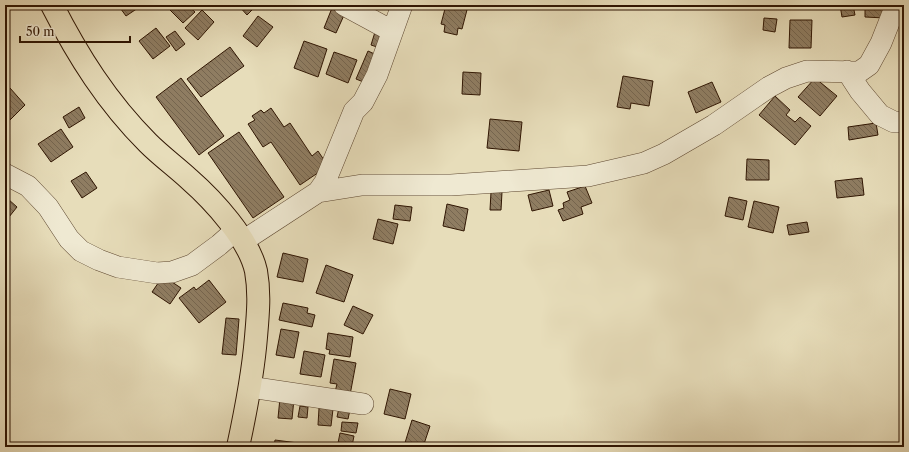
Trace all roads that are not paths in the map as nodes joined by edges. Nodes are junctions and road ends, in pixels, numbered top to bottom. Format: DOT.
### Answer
graph roads {
  1 [pos="52,5"];
  2 [pos="344,5"];
  3 [pos="402,5"];
  4 [pos="898,8"];
  5 [pos="392,31"];
  6 [pos="848,71"];
  7 [pos="904,122"];
  8 [pos="5,174"];
  9 [pos="318,192"];
  10 [pos="239,236"];
  11 [pos="250,387"];
  12 [pos="363,404"];
  13 [pos="238,447"];
  1 -- 10 [label="main road"];
  2 -- 5 [label="street"];
  3 -- 5 [label="street"];
  4 -- 6 [label="street"];
  5 -- 9 [label="street"];
  6 -- 7 [label="street"];
  6 -- 9 [label="street"];
  8 -- 10 [label="street"];
  9 -- 10 [label="street"];
  10 -- 11 [label="main road"];
  11 -- 12 [label="street"];
  11 -- 13 [label="main road"];
}
